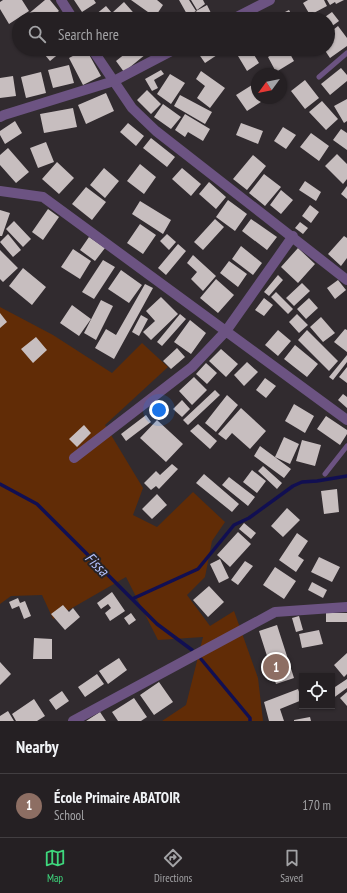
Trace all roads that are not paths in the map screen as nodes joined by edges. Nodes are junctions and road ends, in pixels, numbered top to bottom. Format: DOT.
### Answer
graph roads {
  1 [pos="61,0"];
  2 [pos="270,0"];
  3 [pos="69,12"];
  4 [pos="247,12"];
  5 [pos="347,53"];
  6 [pos="97,56"];
  7 [pos="162,56"];
  8 [pos="319,77"];
  9 [pos="114,81"];
  10 [pos="1,115"];
  11 [pos="0,191"];
  12 [pos="293,236"];
  13 [pos="347,280"];
  14 [pos="226,331"];
  15 [pos="347,420"];
  16 [pos="347,446"];
  17 [pos="74,458"];
  18 [pos="325,474"];
  19 [pos="347,608"];
  20 [pos="73,721"];
  1 -- 3 [label="street"];
  2 -- 4 [label="street"];
  5 -- 8 [label="lane"];
  6 -- 9 [label="street"];
  7 -- 9 [label="street"];
  9 -- 10 [label="street"];
  9 -- 12 [label="street"];
  11 -- 14 [label="street"];
  12 -- 13 [label="street"];
  12 -- 14 [label="street"];
  14 -- 15 [label="street"];
  14 -- 17 [label="street"];
  16 -- 18 [label="lane"];
  19 -- 20 [label="street"];
}
